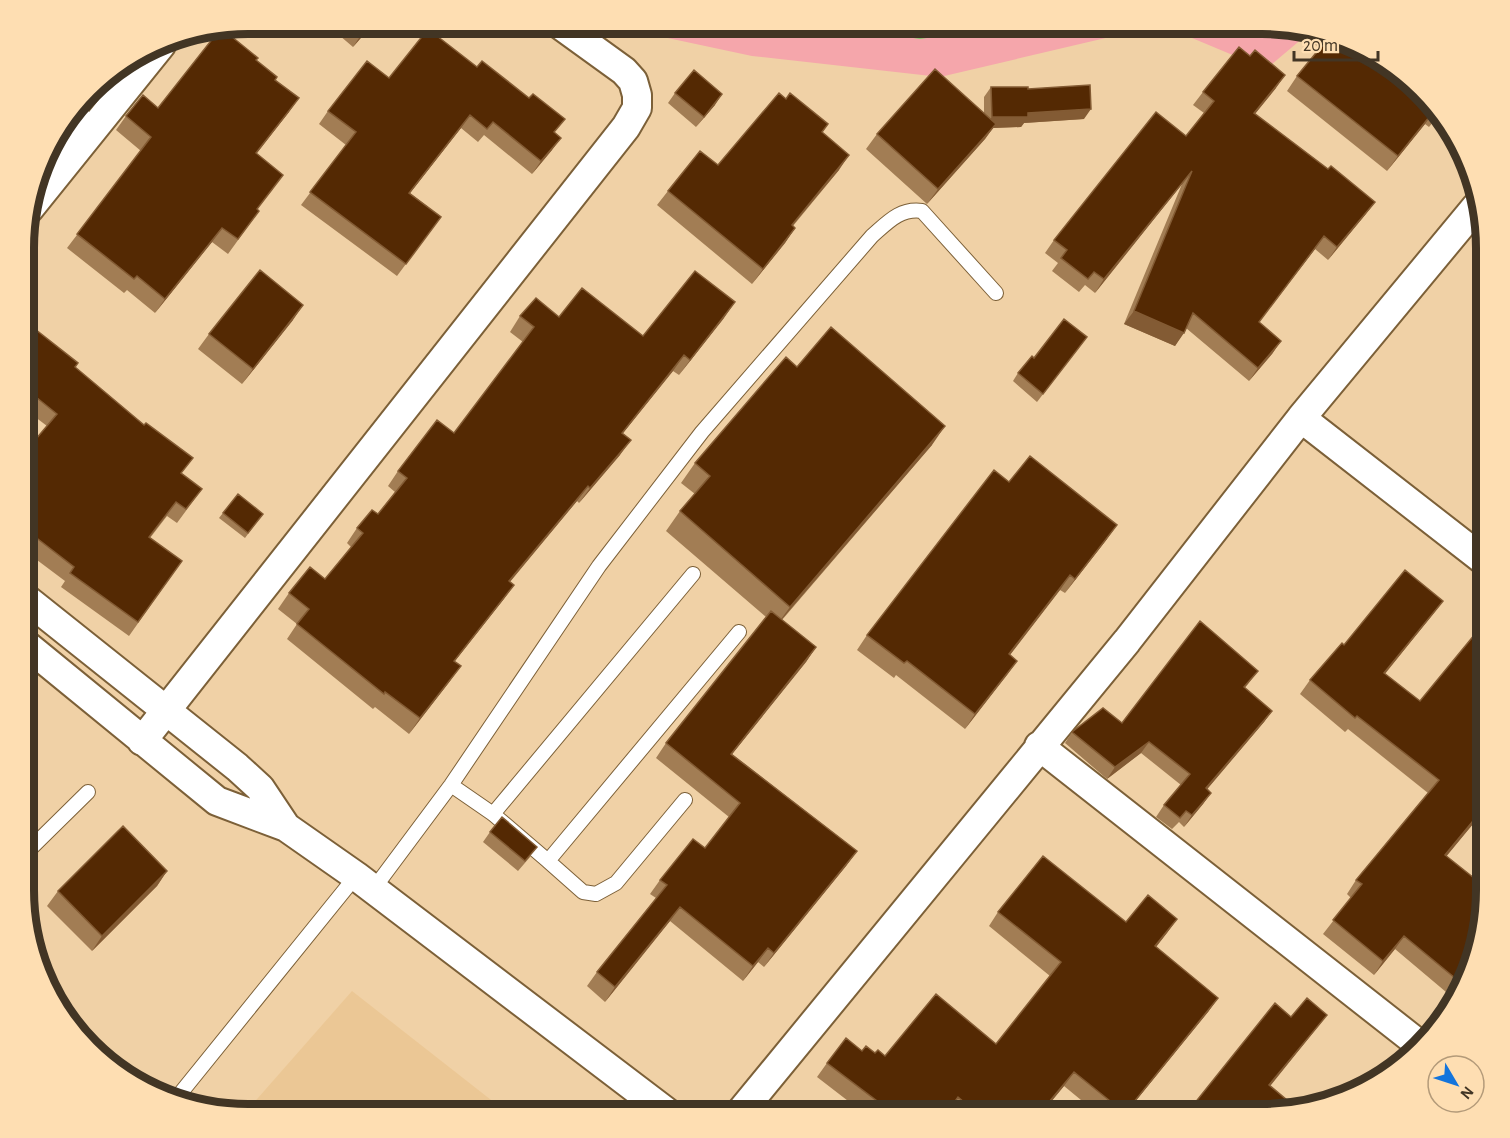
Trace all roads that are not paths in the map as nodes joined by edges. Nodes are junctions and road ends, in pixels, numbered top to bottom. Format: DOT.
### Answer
graph roads {
  1 [pos="573,34"];
  2 [pos="144,62"];
  3 [pos="81,123"];
  4 [pos="45,182"];
  5 [pos="1472,212"];
  6 [pos="996,294"];
  7 [pos="1301,418"];
  8 [pos="1476,554"];
  9 [pos="693,573"];
  10 [pos="35,606"];
  11 [pos="739,632"];
  12 [pos="35,652"];
  13 [pos="164,711"];
  14 [pos="142,741"];
  15 [pos="1040,746"];
  16 [pos="451,785"];
  17 [pos="88,792"];
  18 [pos="685,800"];
  19 [pos="494,814"];
  20 [pos="286,827"];
  21 [pos="35,844"];
  22 [pos="548,861"];
  23 [pos="364,883"];
  24 [pos="1414,1040"];
  25 [pos="182,1092"];
  26 [pos="656,1104"];
  27 [pos="748,1104"];
  1 -- 13 [label="street"];
  2 -- 3 [label="street"];
  3 -- 4 [label="street"];
  5 -- 7 [label="street"];
  6 -- 16 [label="lane"];
  7 -- 8 [label="street"];
  7 -- 15 [label="street"];
  9 -- 19 [label="lane"];
  10 -- 13 [label="street"];
  11 -- 22 [label="lane"];
  12 -- 14 [label="street"];
  13 -- 14 [label="street"];
  13 -- 20 [label="street"];
  14 -- 20 [label="street"];
  15 -- 24 [label="street"];
  15 -- 27 [label="street"];
  16 -- 19 [label="lane"];
  16 -- 23 [label="lane"];
  17 -- 21 [label="lane"];
  18 -- 22 [label="lane"];
  19 -- 22 [label="lane"];
  20 -- 23 [label="street"];
  23 -- 25 [label="lane"];
  23 -- 26 [label="street"];
}
